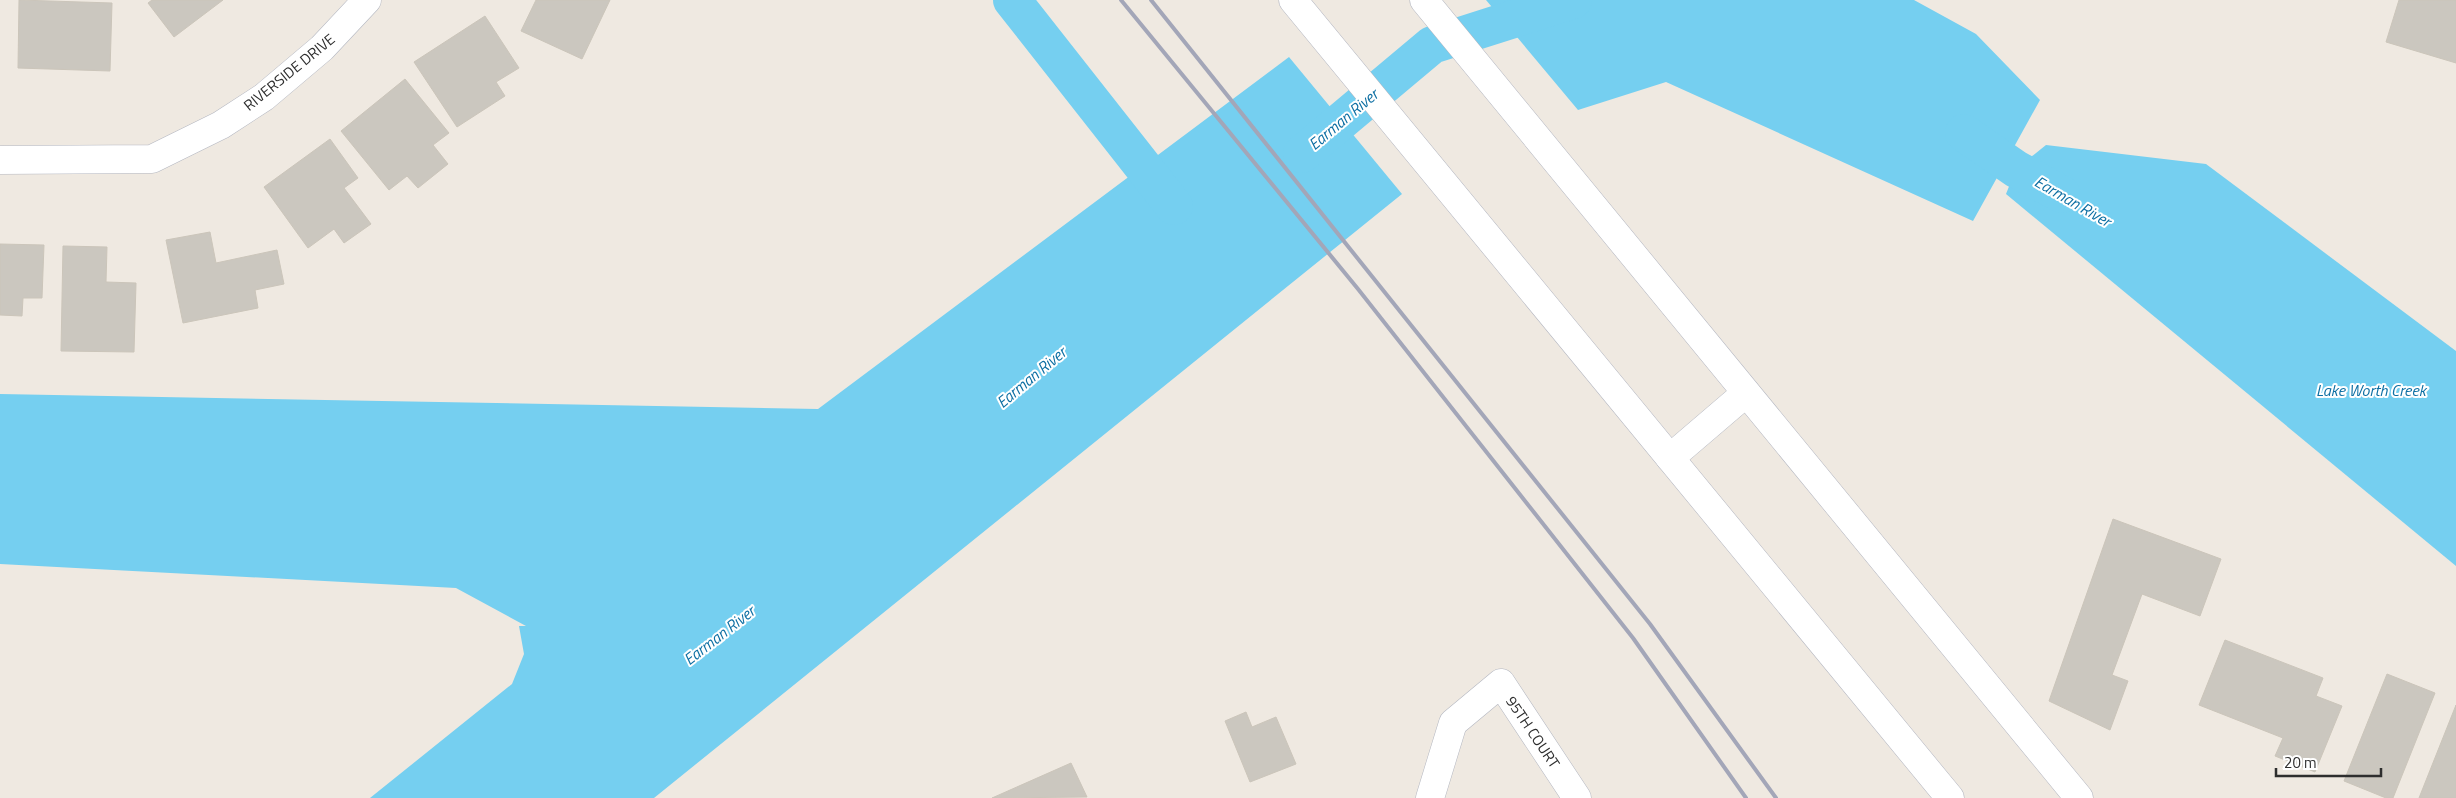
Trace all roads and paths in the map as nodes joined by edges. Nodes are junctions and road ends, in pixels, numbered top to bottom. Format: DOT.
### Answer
graph roads {
  1 [pos="366,0"];
  2 [pos="1293,0"];
  3 [pos="1424,0"];
  4 [pos="0,160"];
  5 [pos="1746,393"];
  6 [pos="1670,458"];
  7 [pos="1430,798"];
  8 [pos="1577,798"];
  9 [pos="1950,798"];
  10 [pos="2079,798"];
  1 -- 4 [label="main road, RIVERSIDE DRIVE"];
  2 -- 6 [label="main road"];
  3 -- 5 [label="main road"];
  5 -- 6 [label="main road"];
  5 -- 10 [label="main road"];
  6 -- 9 [label="main road"];
  7 -- 8 [label="main road, 95TH COURT"];
}
